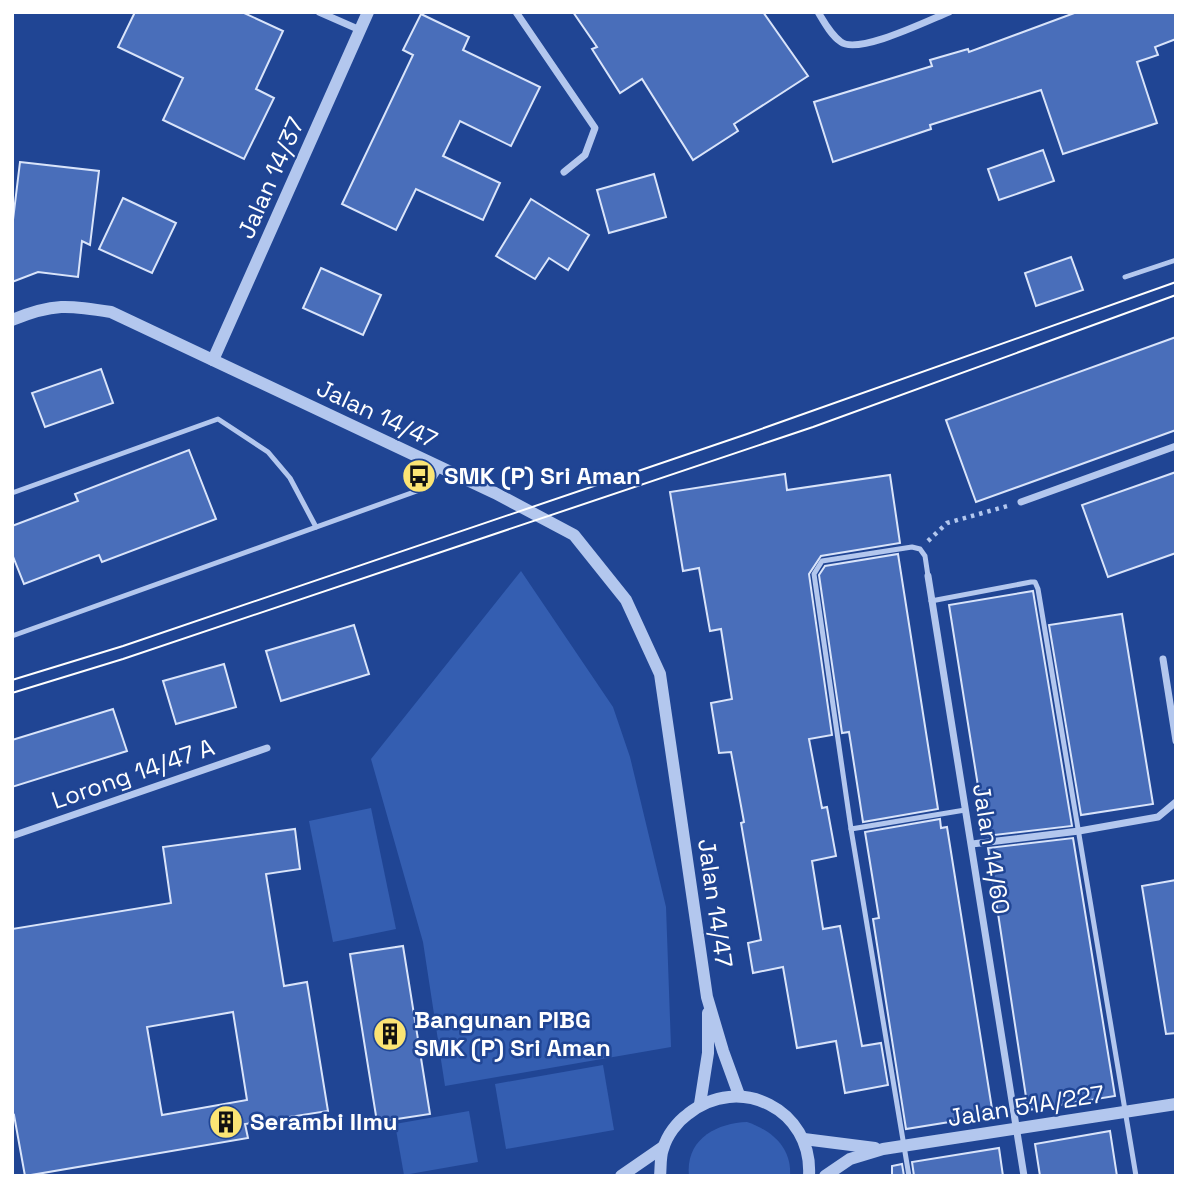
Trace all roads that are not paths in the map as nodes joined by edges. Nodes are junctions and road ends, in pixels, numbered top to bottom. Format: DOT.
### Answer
graph roads {
  1 [pos="319,12"];
  2 [pos="368,12"];
  3 [pos="516,12"];
  4 [pos="818,12"];
  5 [pos="949,12"];
  6 [pos="359,30"];
  7 [pos="564,172"];
  8 [pos="1176,260"];
  9 [pos="1125,277"];
  10 [pos="12,320"];
  11 [pos="213,360"];
  12 [pos="1176,446"];
  13 [pos="441,467"];
  14 [pos="12,493"];
  15 [pos="1021,502"];
  16 [pos="316,527"];
  17 [pos="928,576"];
  18 [pos="931,601"];
  19 [pos="12,636"];
  20 [pos="1163,659"];
  21 [pos="1176,741"];
  22 [pos="267,748"];
  23 [pos="1176,802"];
  24 [pos="965,810"];
  25 [pos="851,829"];
  26 [pos="1079,831"];
  27 [pos="12,836"];
  28 [pos="972,844"];
  29 [pos="707,997"];
  30 [pos="739,1095"];
  31 [pos="700,1104"];
  32 [pos="1176,1104"];
  33 [pos="1125,1111"];
  34 [pos="1017,1128"];
  35 [pos="804,1139"];
  36 [pos="904,1146"];
  37 [pos="663,1147"];
  38 [pos="883,1149"];
  39 [pos="621,1176"];
  40 [pos="660,1176"];
  41 [pos="809,1176"];
  42 [pos="825,1176"];
  43 [pos="909,1176"];
  44 [pos="1024,1176"];
  45 [pos="1136,1176"];
  1 -- 6 [label="street"];
  2 -- 6 [label="street, Jalan 14/37"];
  3 -- 7 [label="street"];
  4 -- 5 [label="street"];
  6 -- 11 [label="street, Jalan 14/37"];
  8 -- 9 [label="lane"];
  10 -- 11 [label="street, Jalan 14/47"];
  11 -- 13 [label="street, Jalan 14/47"];
  12 -- 15 [label="street"];
  13 -- 16 [label="lane"];
  13 -- 29 [label="street, Jalan 14/47"];
  14 -- 16 [label="lane"];
  16 -- 19 [label="lane"];
  17 -- 18 [label="street, Jalan 14/60"];
  17 -- 25 [label="lane"];
  18 -- 24 [label="street, Jalan 14/60"];
  18 -- 26 [label="lane"];
  20 -- 21 [label="street"];
  22 -- 27 [label="street, Lorong 14/47 A"];
  23 -- 26 [label="street"];
  24 -- 25 [label="lane"];
  24 -- 28 [label="street, Jalan 14/60"];
  25 -- 36 [label="lane"];
  26 -- 28 [label="street"];
  26 -- 33 [label="lane"];
  28 -- 34 [label="street, Jalan 14/60"];
  29 -- 30 [label="street, Jalan 14/47"];
  29 -- 31 [label="street, Jalan 14/47"];
  30 -- 31 [label="street"];
  30 -- 35 [label="street"];
  31 -- 37 [label="street"];
  32 -- 33 [label="street, Jalan 51A/227"];
  33 -- 34 [label="street, Jalan 51A/227"];
  33 -- 45 [label="lane"];
  34 -- 36 [label="street, Jalan 51A/227"];
  34 -- 44 [label="street, Jalan 14/60"];
  35 -- 38 [label="street, Jalan 51A/227"];
  35 -- 41 [label="street"];
  36 -- 38 [label="street, Jalan 51A/227"];
  36 -- 43 [label="lane"];
  37 -- 39 [label="street"];
  37 -- 40 [label="street"];
  38 -- 42 [label="street, Jalan 51A/227"];
}
